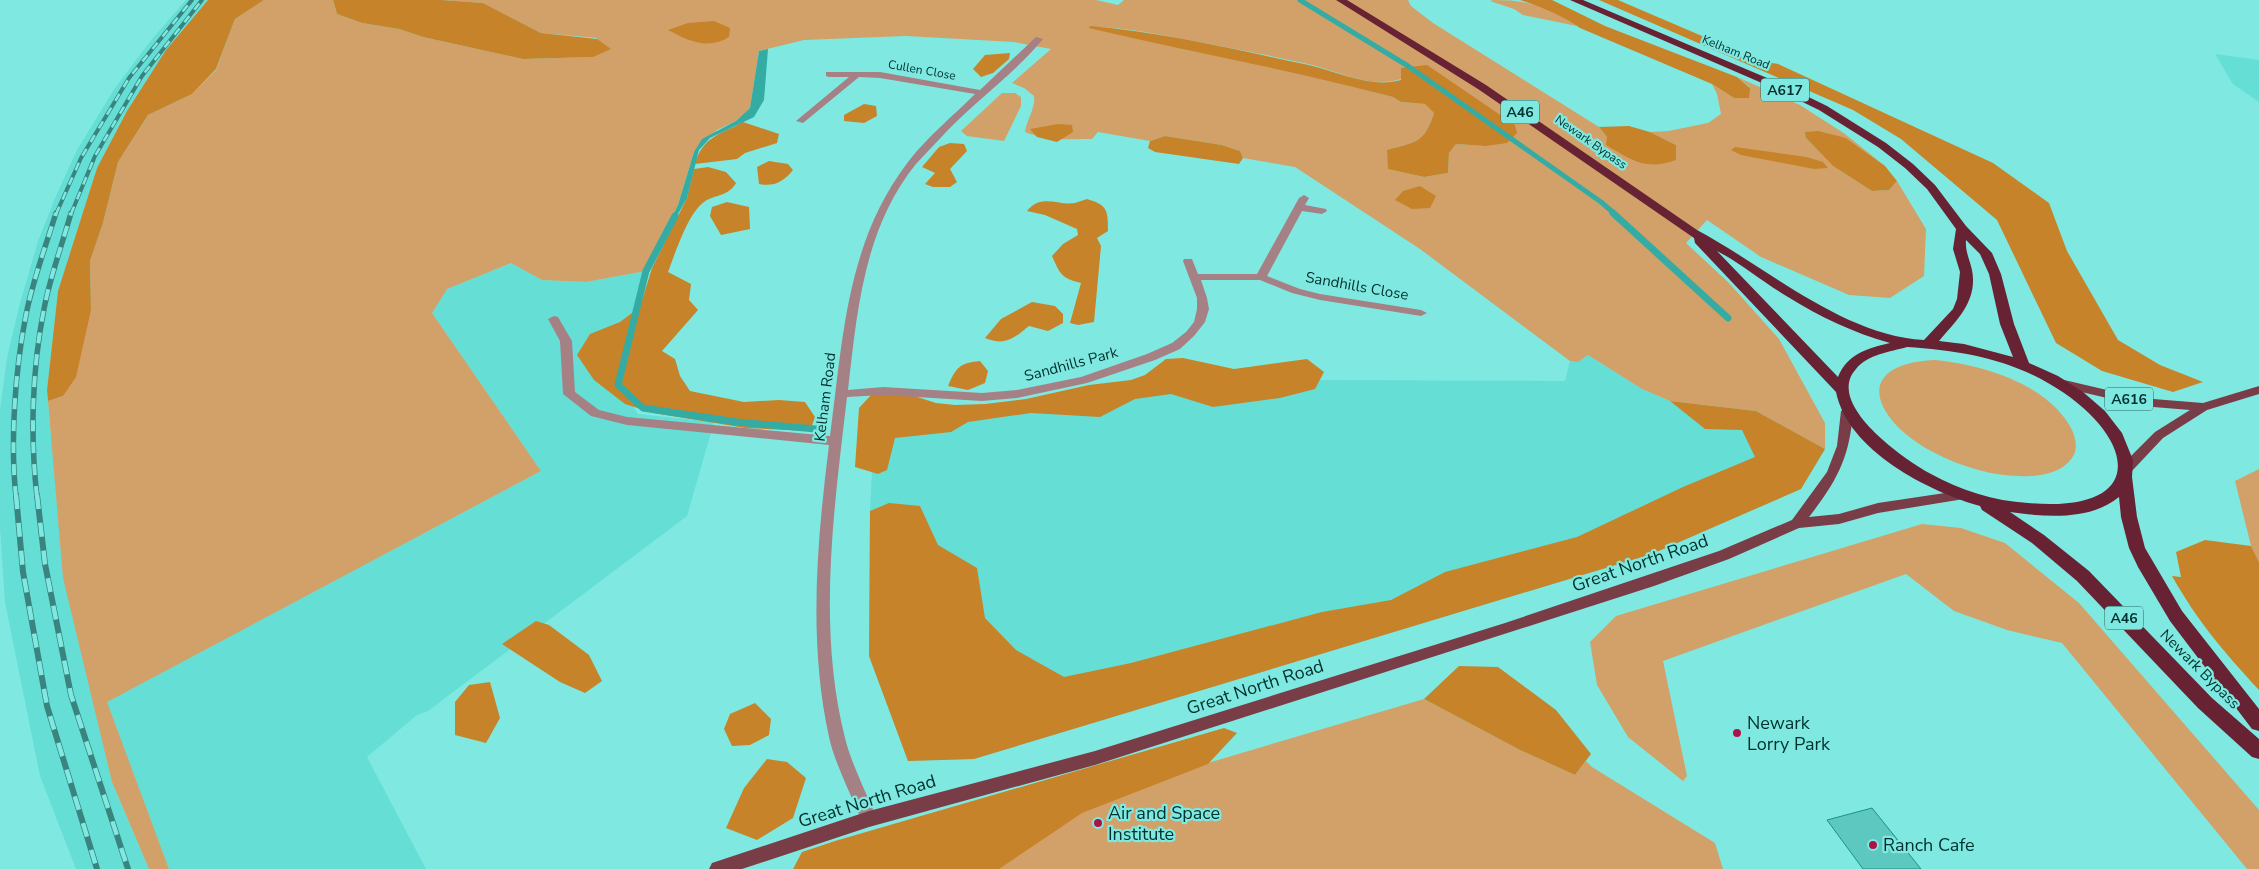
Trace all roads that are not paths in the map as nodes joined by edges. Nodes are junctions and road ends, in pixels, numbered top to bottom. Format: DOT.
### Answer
graph roads {
  1 [pos="1341,0"];
  2 [pos="1575,0"];
  3 [pos="1039,39"];
  4 [pos="829,74"];
  5 [pos="858,74"];
  6 [pos="982,93"];
  7 [pos="800,121"];
  8 [pos="1322,211"];
  9 [pos="1962,229"];
  10 [pos="1693,233"];
  11 [pos="1188,261"];
  12 [pos="1195,277"];
  13 [pos="1261,277"];
  14 [pos="1421,312"];
  15 [pos="554,319"];
  16 [pos="1907,343"];
  17 [pos="1929,343"];
  18 [pos="2023,366"];
  19 [pos="2056,382"];
  20 [pos="1842,390"];
  21 [pos="2259,390"];
  22 [pos="842,394"];
  23 [pos="2203,407"];
  24 [pos="1847,410"];
  25 [pos="836,441"];
  26 [pos="2125,473"];
  27 [pos="1971,497"];
  28 [pos="1797,523"];
  29 [pos="2259,723"];
  30 [pos="2259,751"];
  31 [pos="869,819"];
  32 [pos="718,869"];
  1 -- 10 [label="highway, Newark Bypass / A46"];
  2 -- 9 [label="highway, Kelham Road / A617"];
  3 -- 6 [label="street, Kelham Road"];
  4 -- 5 [label="street, Cullen Close"];
  5 -- 6 [label="street, Cullen Close"];
  5 -- 7 [label="street"];
  6 -- 22 [label="street, Kelham Road"];
  8 -- 13 [label="street"];
  9 -- 17 [label="highway"];
  9 -- 18 [label="highway, Kelham Road / A617"];
  10 -- 16 [label="highway, Newark Bypass / A46"];
  10 -- 20 [label="highway, Newark Bypass / A46"];
  11 -- 12 [label="street, Sandhills Park"];
  12 -- 13 [label="street, Sandhills Close"];
  12 -- 22 [label="street, Sandhills Park"];
  13 -- 14 [label="street, Sandhills Close"];
  15 -- 25 [label="street"];
  16 -- 17 [label="highway, Newark Bypass"];
  16 -- 20 [label="highway"];
  17 -- 18 [label="highway, Newark Bypass"];
  18 -- 19 [label="highway, Newark Bypass"];
  19 -- 23 [label="main road, A616"];
  19 -- 26 [label="highway, Newark Bypass"];
  20 -- 24 [label="highway"];
  21 -- 23 [label="main road, A616"];
  22 -- 25 [label="street, Kelham Road"];
  23 -- 26 [label="main road, A616"];
  24 -- 27 [label="highway"];
  24 -- 28 [label="main road, Great North Road"];
  25 -- 31 [label="street, Kelham Road"];
  26 -- 27 [label="highway"];
  26 -- 29 [label="highway, Newark Bypass"];
  27 -- 28 [label="main road, Great North Road"];
  27 -- 30 [label="highway, Newark Bypass / A46"];
  28 -- 31 [label="main road, Great North Road"];
  31 -- 32 [label="main road, Great North Road"];
}
